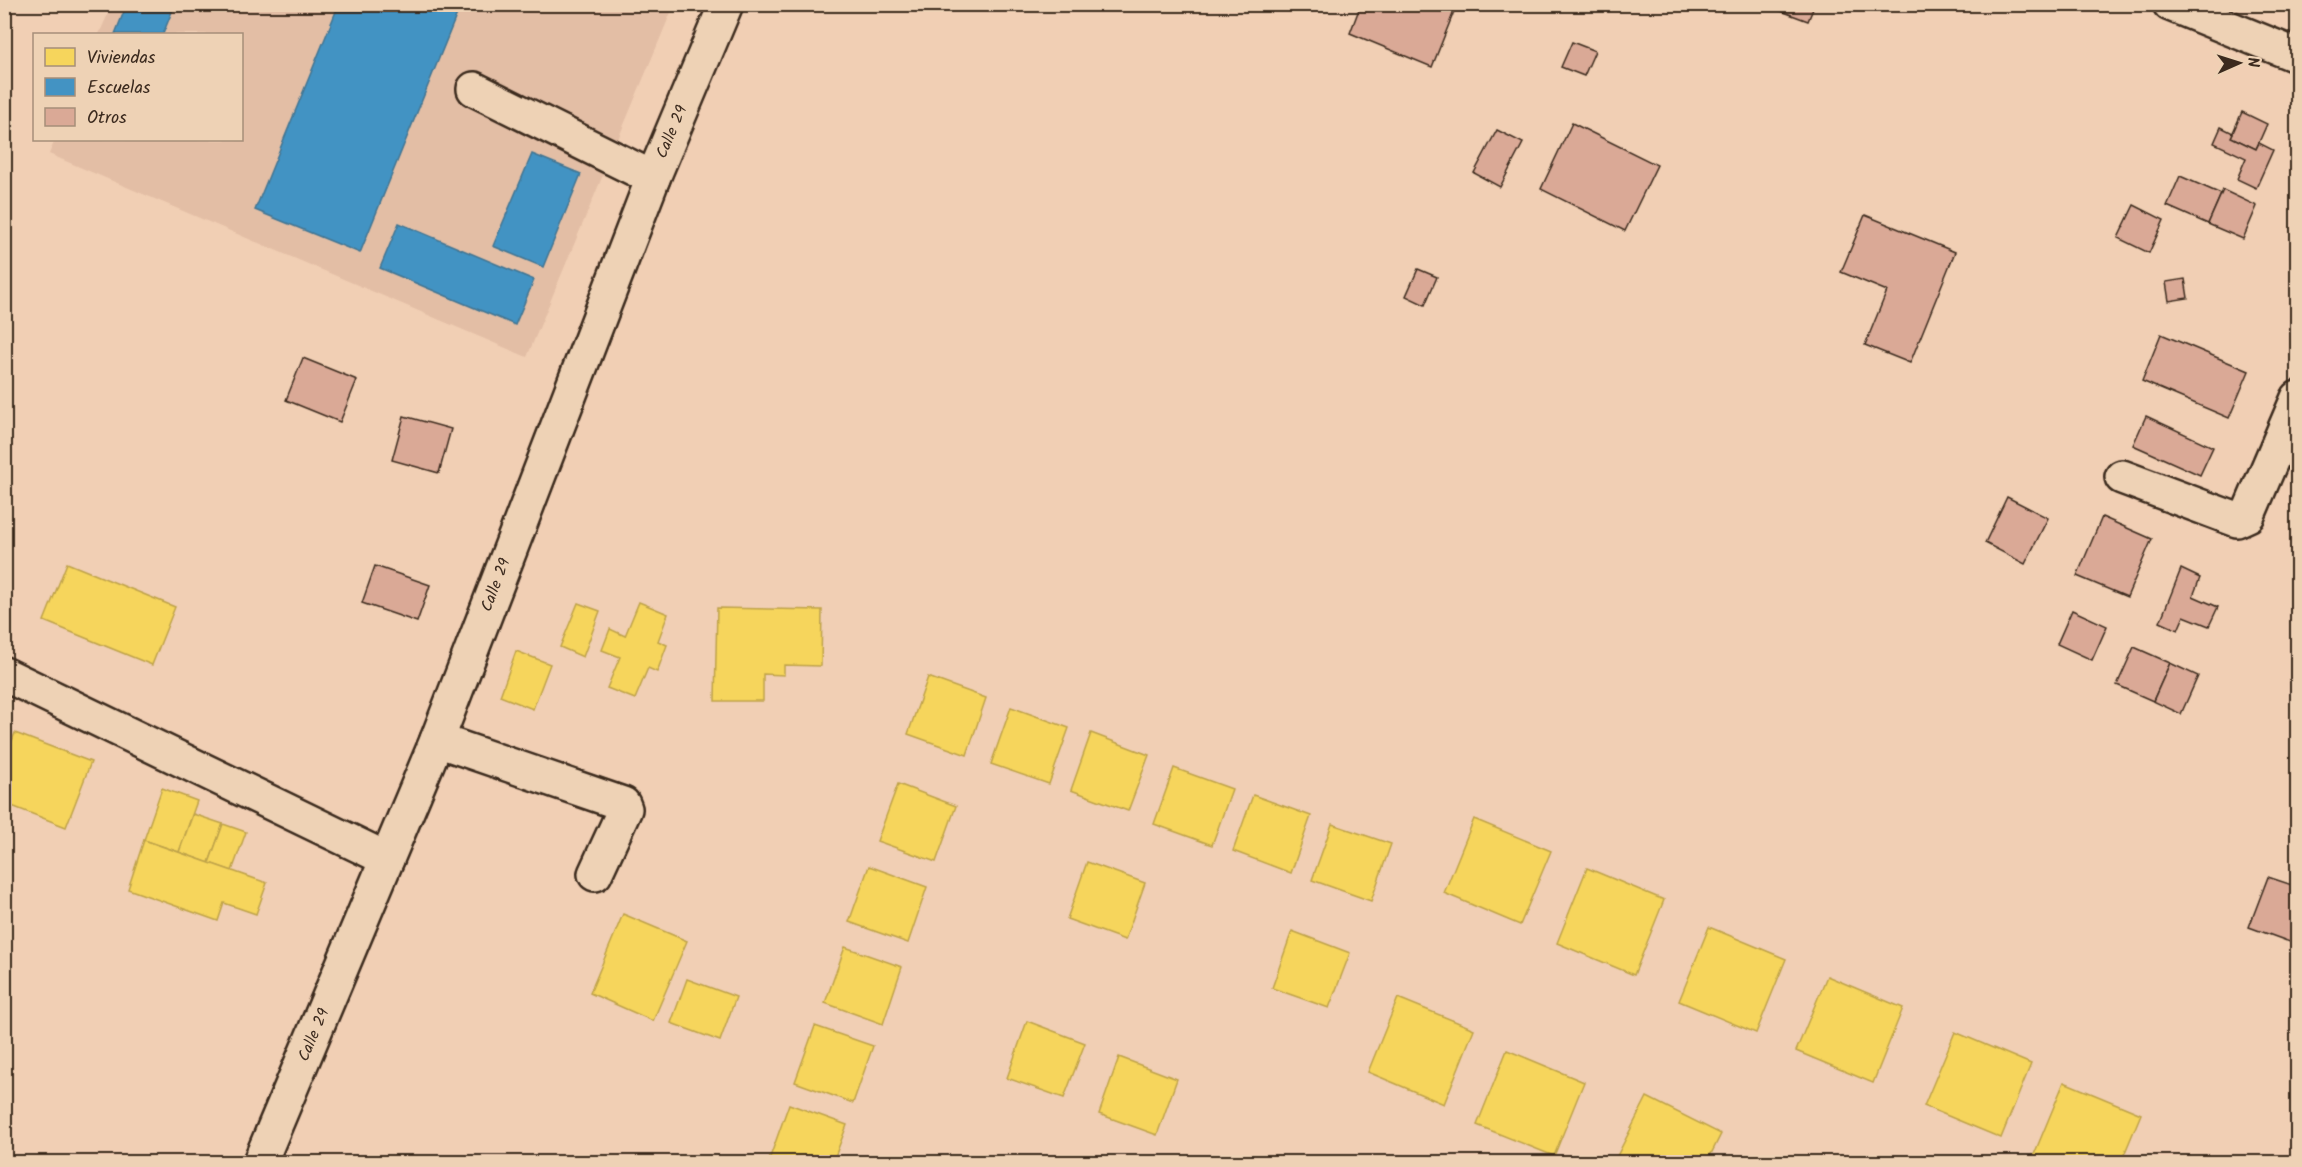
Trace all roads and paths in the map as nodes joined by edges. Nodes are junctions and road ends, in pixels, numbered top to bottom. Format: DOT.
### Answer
graph roads {
  1 [pos="726,4"];
  2 [pos="2170,4"];
  3 [pos="2296,49"];
  4 [pos="474,89"];
  5 [pos="653,178"];
  6 [pos="2298,398"];
  7 [pos="2122,477"];
  8 [pos="4,674"];
  9 [pos="437,740"];
  10 [pos="387,859"];
  11 [pos="595,874"];
  12 [pos="260,1162"];
  1 -- 5 [label="street, Calle 29"];
  2 -- 3 [label="street"];
  4 -- 5 [label="street"];
  5 -- 9 [label="street, Calle 29"];
  6 -- 7 [label="street"];
  8 -- 10 [label="street"];
  9 -- 10 [label="street, Calle 29"];
  9 -- 11 [label="street"];
  10 -- 12 [label="street, Calle 29"];
}
